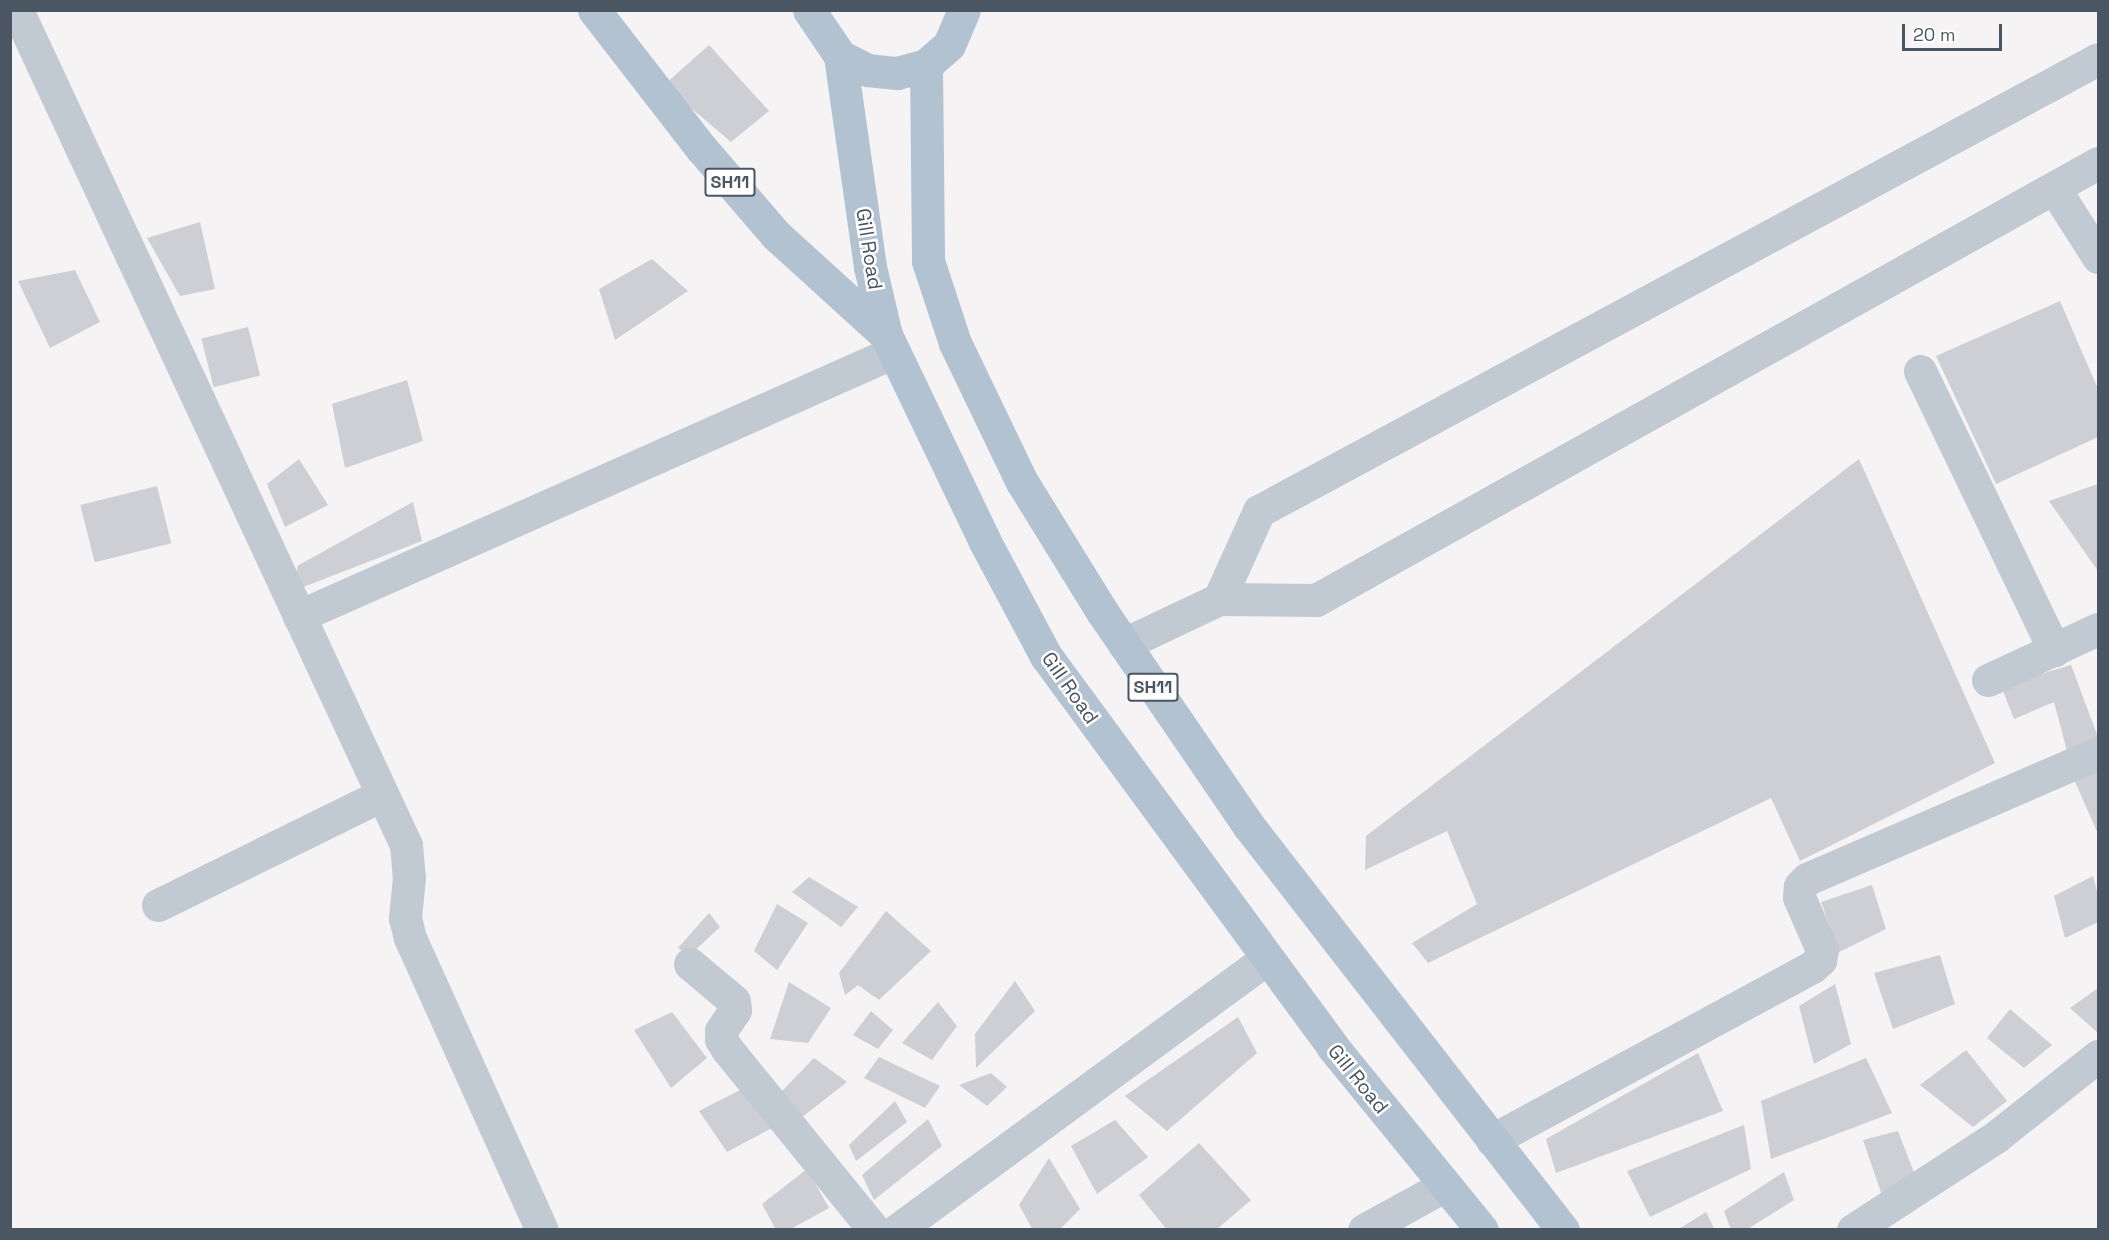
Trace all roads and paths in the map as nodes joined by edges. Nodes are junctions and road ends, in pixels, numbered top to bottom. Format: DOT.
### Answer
graph roads {
  1 [pos="17,10"];
  2 [pos="594,10"];
  3 [pos="964,10"];
  4 [pos="809,11"];
  5 [pos="840,56"];
  6 [pos="2098,59"];
  7 [pos="926,65"];
  8 [pos="2098,163"];
  9 [pos="2054,188"];
  10 [pos="2098,257"];
  11 [pos="890,344"];
  12 [pos="1920,371"];
  13 [pos="1219,599"];
  14 [pos="299,616"];
  15 [pos="2098,629"];
  16 [pos="1124,644"];
  17 [pos="2054,650"];
  18 [pos="1988,681"];
  19 [pos="2098,753"];
  20 [pos="382,795"];
  21 [pos="159,904"];
  22 [pos="1267,958"];
  23 [pos="690,964"];
  24 [pos="2098,1056"];
  25 [pos="1492,1140"];
  26 [pos="1444,1186"];
  27 [pos="542,1230"];
  28 [pos="874,1230"];
  29 [pos="897,1230"];
  30 [pos="1364,1230"];
  31 [pos="1482,1230"];
  32 [pos="1563,1230"];
  33 [pos="1853,1230"];
  1 -- 14 [label="street"];
  2 -- 11 [label="main road, SH11"];
  3 -- 7 [label="main road, SH11"];
  4 -- 5 [label="main road, SH11"];
  5 -- 7 [label="main road, SH11"];
  5 -- 11 [label="main road, Gill Road / SH11"];
  6 -- 13 [label="street"];
  7 -- 16 [label="main road, SH11"];
  8 -- 9 [label="street"];
  9 -- 10 [label="street"];
  9 -- 13 [label="street"];
  11 -- 14 [label="street"];
  11 -- 22 [label="main road, Gill Road / SH11"];
  12 -- 17 [label="street"];
  13 -- 16 [label="street"];
  14 -- 20 [label="street"];
  15 -- 17 [label="street"];
  16 -- 25 [label="main road, SH11"];
  17 -- 18 [label="street"];
  19 -- 25 [label="street"];
  20 -- 21 [label="street"];
  20 -- 27 [label="street"];
  22 -- 26 [label="main road, Gill Road / SH11"];
  22 -- 29 [label="street"];
  23 -- 28 [label="street"];
  24 -- 33 [label="street"];
  25 -- 32 [label="main road, SH11"];
  26 -- 30 [label="street"];
  26 -- 31 [label="main road, Gill Road / SH11"];
}
